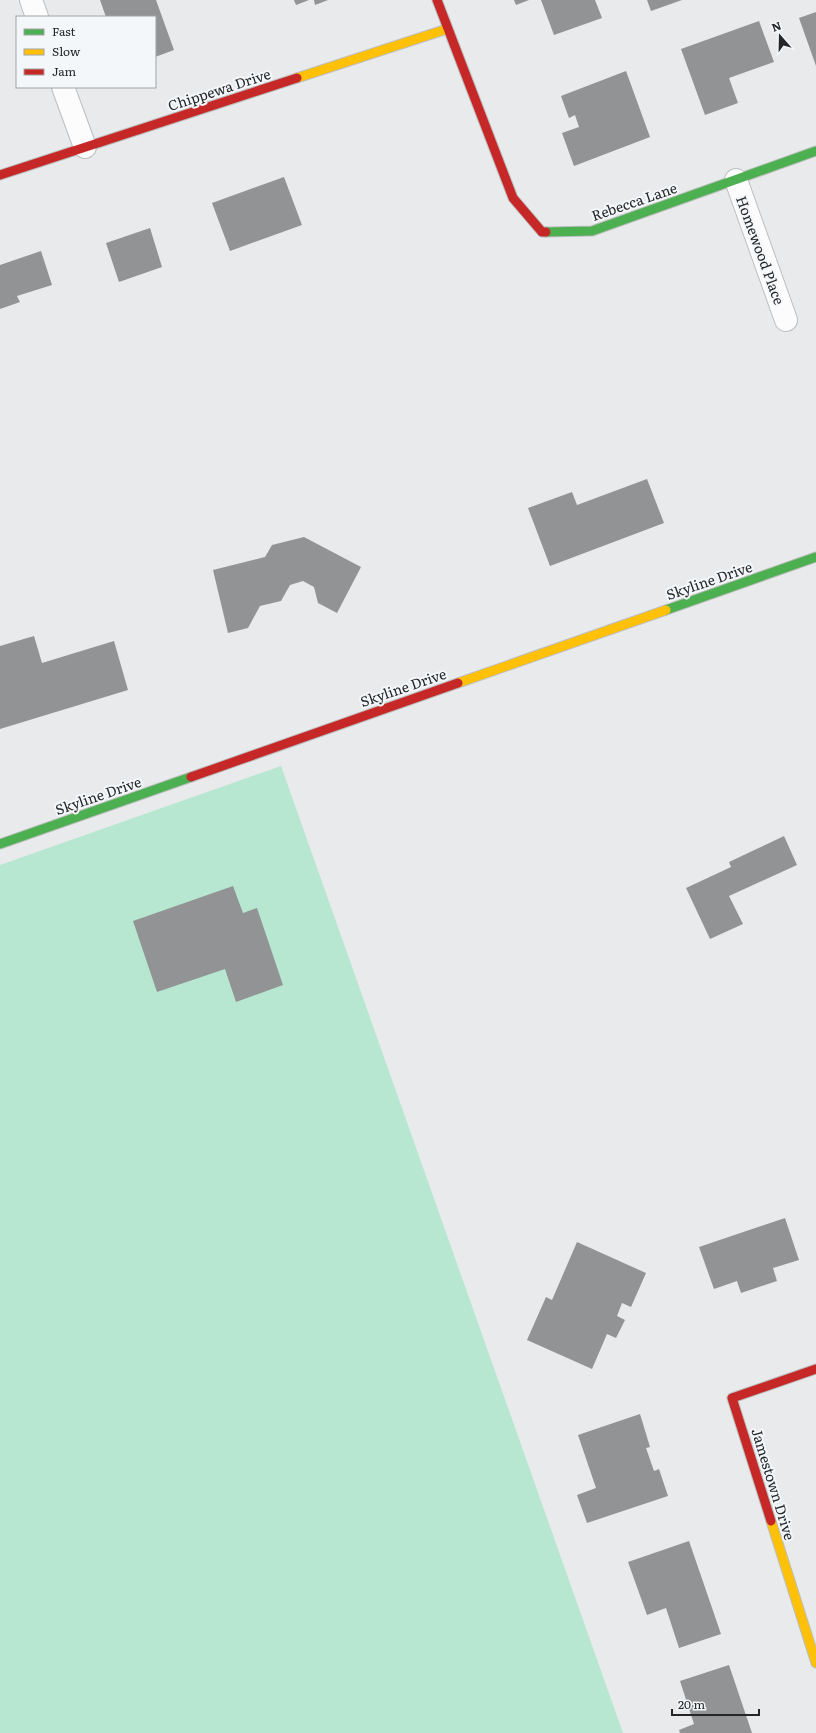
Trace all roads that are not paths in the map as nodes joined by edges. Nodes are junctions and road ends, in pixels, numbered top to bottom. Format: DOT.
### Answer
graph roads {
  1 [pos="31,0"];
  2 [pos="437,0"];
  3 [pos="37,16"];
  4 [pos="447,30"];
  5 [pos="63,88"];
  6 [pos="85,147"];
  7 [pos="816,151"];
  8 [pos="0,175"];
  9 [pos="736,180"];
  10 [pos="786,320"];
  11 [pos="816,557"];
  12 [pos="0,844"];
  13 [pos="816,1369"];
  14 [pos="816,1663"];
  1 -- 3 [label="street"];
  2 -- 4 [label="street, Rebecca Lane"];
  4 -- 6 [label="street, Chippewa Drive"];
  4 -- 9 [label="street, Rebecca Lane"];
  5 -- 6 [label="street"];
  6 -- 8 [label="street, Chippewa Drive"];
  7 -- 9 [label="street, Rebecca Lane"];
  9 -- 10 [label="street, Homewood Place"];
  11 -- 12 [label="street, Skyline Drive"];
  13 -- 14 [label="street, Jamestown Drive"];
}
